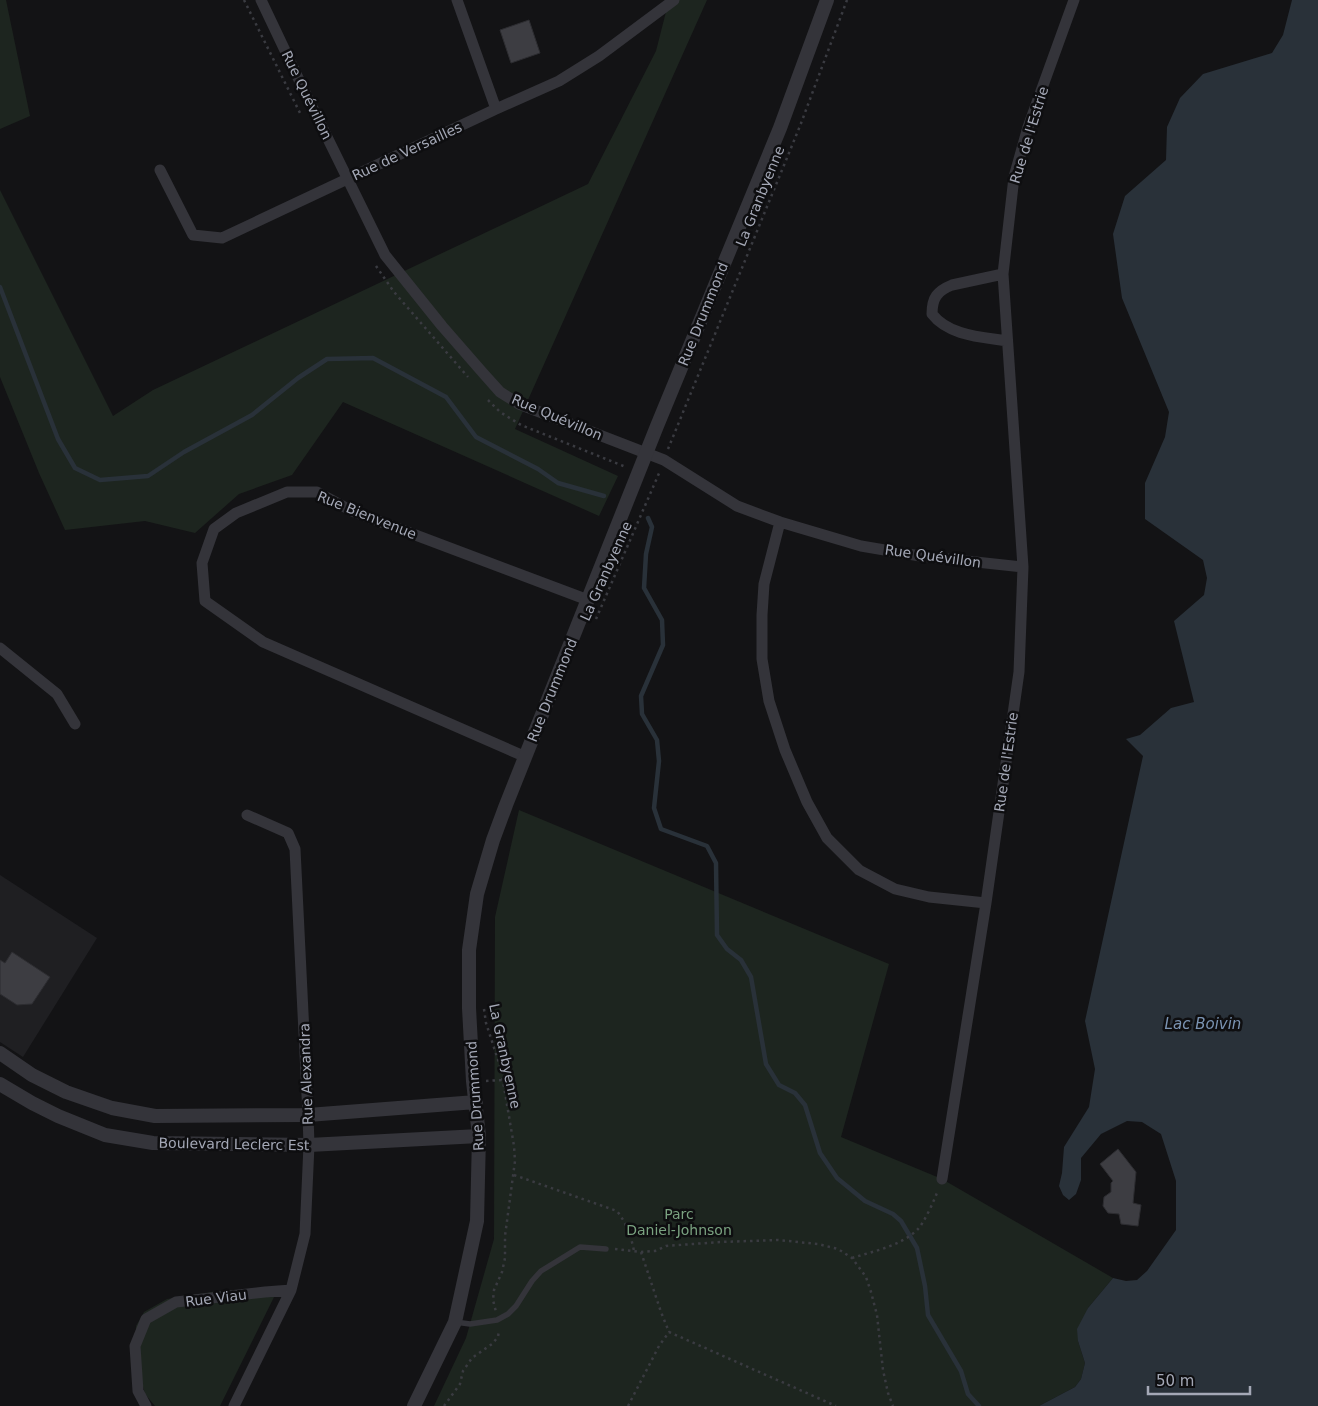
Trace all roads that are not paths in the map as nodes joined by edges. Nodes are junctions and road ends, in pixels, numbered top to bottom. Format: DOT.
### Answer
graph roads {
  1 [pos="261,0"];
  2 [pos="458,0"];
  3 [pos="674,0"];
  4 [pos="827,0"];
  5 [pos="1074,0"];
  6 [pos="496,109"];
  7 [pos="160,170"];
  8 [pos="348,179"];
  9 [pos="1003,274"];
  10 [pos="1007,341"];
  11 [pos="646,454"];
  12 [pos="780,522"];
  13 [pos="1023,567"];
  14 [pos="588,600"];
  15 [pos="0,648"];
  16 [pos="75,724"];
  17 [pos="526,757"];
  18 [pos="247,815"];
  19 [pos="986,903"];
  20 [pos="0,1053"];
  21 [pos="0,1084"];
  22 [pos="476,1102"];
  23 [pos="308,1116"];
  24 [pos="480,1136"];
  25 [pos="308,1145"];
  26 [pos="942,1179"];
  27 [pos="606,1249"];
  28 [pos="291,1290"];
  29 [pos="455,1322"];
  30 [pos="146,1406"];
  31 [pos="234,1406"];
  32 [pos="414,1406"];
  1 -- 8 [label="street, Rue Quévillon"];
  2 -- 6 [label="street"];
  3 -- 6 [label="street, Rue de Versailles"];
  4 -- 11 [label="street, Rue Drummond"];
  5 -- 9 [label="street, Rue de l'Estrie"];
  6 -- 8 [label="street, Rue de Versailles"];
  7 -- 8 [label="street, Rue de Versailles"];
  8 -- 11 [label="street, Rue Quévillon"];
  9 -- 10 [label="street, Rue de l'Estrie"];
  9 -- 10 [label="street"];
  10 -- 13 [label="street, Rue de l'Estrie"];
  11 -- 12 [label="street, Rue Quévillon"];
  11 -- 14 [label="street, Rue Drummond"];
  12 -- 13 [label="street, Rue Quévillon"];
  12 -- 19 [label="street"];
  13 -- 19 [label="street, Rue de l'Estrie"];
  14 -- 17 [label="street, Rue Drummond"];
  14 -- 17 [label="street, Rue Bienvenue"];
  15 -- 16 [label="street"];
  17 -- 22 [label="street, Rue Drummond"];
  18 -- 23 [label="street, Rue Alexandra"];
  19 -- 26 [label="street, Rue de l'Estrie"];
  20 -- 23 [label="street, Boulevard Leclerc Est"];
  21 -- 25 [label="street, Boulevard Leclerc Est"];
  22 -- 23 [label="street, Boulevard Leclerc Est"];
  22 -- 24 [label="street, Rue Drummond"];
  23 -- 25 [label="street, Rue Alexandra"];
  24 -- 25 [label="street, Boulevard Leclerc Est"];
  24 -- 29 [label="street, Rue Drummond"];
  25 -- 28 [label="street, Rue Alexandra"];
  27 -- 29 [label="lane"];
  28 -- 30 [label="street, Rue Viau"];
  28 -- 31 [label="street, Rue Alexandra"];
  29 -- 32 [label="street, Rue Drummond"];
}
